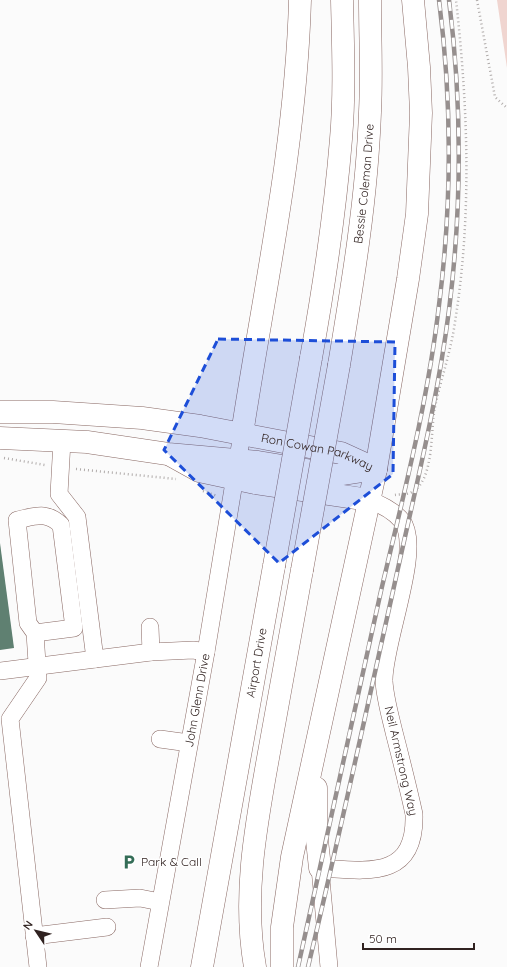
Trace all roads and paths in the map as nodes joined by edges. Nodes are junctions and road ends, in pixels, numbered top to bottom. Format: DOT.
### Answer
graph roads {
  1 [pos="300,0"];
  2 [pos="342,0"];
  3 [pos="370,0"];
  4 [pos="413,0"];
  5 [pos="456,0"];
  6 [pos="477,0"];
  7 [pos="507,108"];
  8 [pos="0,412"];
  9 [pos="242,434"];
  10 [pos="0,438"];
  11 [pos="62,441"];
  12 [pos="0,457"];
  13 [pos="60,467"];
  14 [pos="237,469"];
  15 [pos="376,469"];
  16 [pos="179,480"];
  17 [pos="200,488"];
  18 [pos="399,494"];
  19 [pos="212,496"];
  20 [pos="369,500"];
  21 [pos="150,627"];
  22 [pos="35,633"];
  23 [pos="151,652"];
  24 [pos="206,652"];
  25 [pos="95,659"];
  26 [pos="0,671"];
  27 [pos="38,672"];
  28 [pos="324,702"];
  29 [pos="160,739"];
  30 [pos="189,743"];
  31 [pos="320,868"];
  32 [pos="105,900"];
  33 [pos="160,902"];
  34 [pos="107,926"];
  35 [pos="34,936"];
  36 [pos="38,967"];
  37 [pos="149,967"];
  38 [pos="202,967"];
  39 [pos="255,967"];
  40 [pos="282,967"];
  41 [pos="329,967"];
  1 -- 9 [label="main road"];
  2 -- 38 [label="main road, Airport Drive, bridge"];
  3 -- 39 [label="main road, Bessie Coleman Drive, bridge"];
  4 -- 15 [label="main road"];
  5 -- 18 [label="path"];
  6 -- 7 [label="path"];
  8 -- 9 [label="main road, Ron Cowan Parkway"];
  9 -- 14 [label="street, John Glenn Drive"];
  9 -- 15 [label="main road, Ron Cowan Parkway"];
  10 -- 11 [label="main road, Ron Cowan Parkway"];
  11 -- 13 [label="street"];
  11 -- 14 [label="main road, Ron Cowan Parkway"];
  12 -- 13 [label="path"];
  13 -- 16 [label="path"];
  13 -- 25 [label="street"];
  14 -- 15 [label="main road, Ron Cowan Parkway"];
  14 -- 20 [label="main road"];
  14 -- 24 [label="street, John Glenn Drive"];
  15 -- 20 [label="main road"];
  17 -- 19 [label="path"];
  20 -- 28 [label="main road"];
  20 -- 31 [label="street, Neil Armstrong Way"];
  21 -- 23 [label="street"];
  22 -- 22 [label="street"];
  22 -- 27 [label="street"];
  23 -- 24 [label="street"];
  23 -- 25 [label="street"];
  24 -- 30 [label="street, John Glenn Drive"];
  25 -- 27 [label="street"];
  26 -- 27 [label="street"];
  27 -- 35 [label="street"];
  28 -- 31 [label="main road"];
  28 -- 40 [label="main road"];
  29 -- 30 [label="street"];
  30 -- 33 [label="street, John Glenn Drive"];
  31 -- 41 [label="street"];
  32 -- 33 [label="street"];
  33 -- 37 [label="street, John Glenn Drive"];
  34 -- 35 [label="street"];
  35 -- 36 [label="street"];
}
